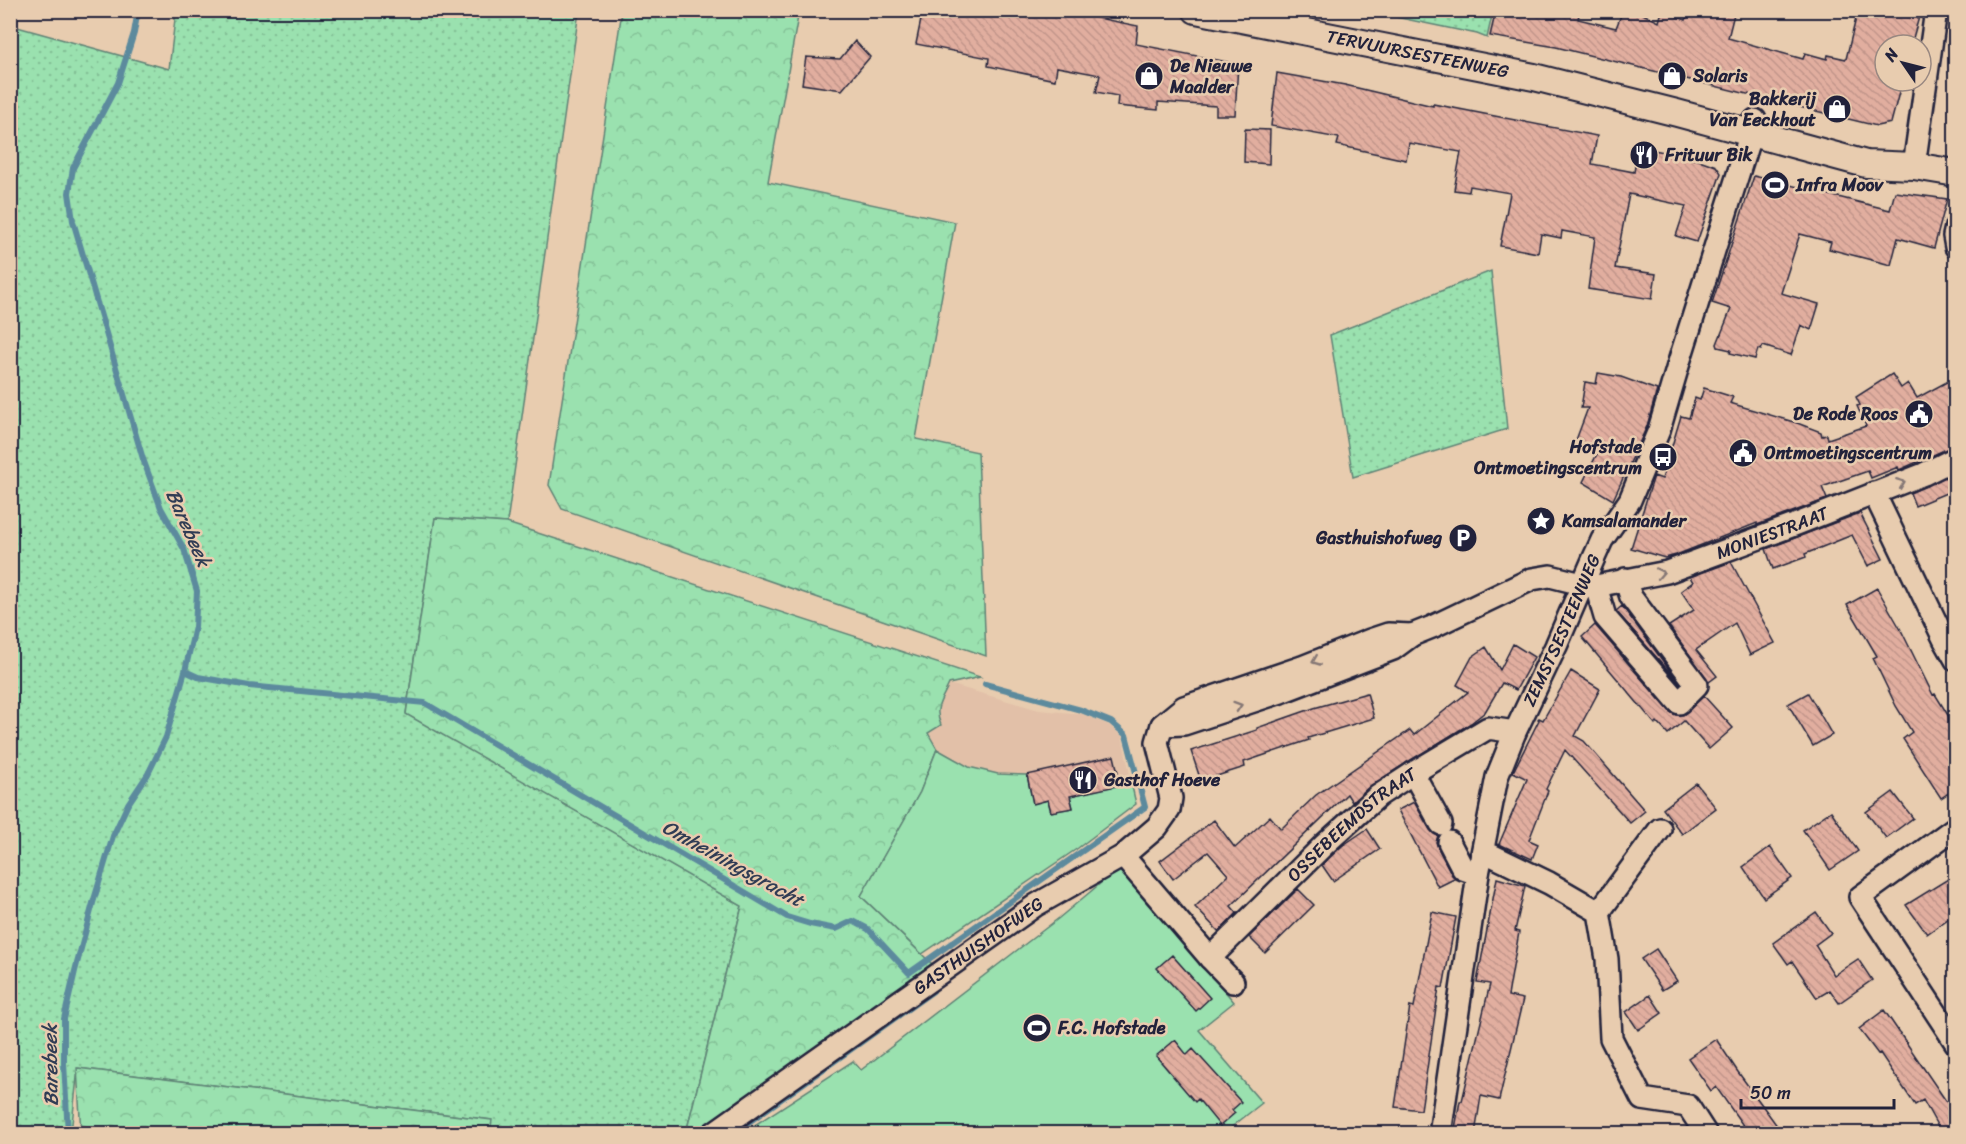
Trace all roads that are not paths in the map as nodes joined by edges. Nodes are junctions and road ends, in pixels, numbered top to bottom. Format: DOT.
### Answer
graph roads {
  1 [pos="1196,10"];
  2 [pos="1936,10"];
  3 [pos="1753,127"];
  4 [pos="1914,166"];
  5 [pos="1956,173"];
  6 [pos="1956,227"];
  7 [pos="1956,247"];
  8 [pos="1956,458"];
  9 [pos="1874,493"];
  10 [pos="1625,579"];
  11 [pos="1589,585"];
  12 [pos="1956,660"];
  13 [pos="1515,732"];
  14 [pos="1413,773"];
  15 [pos="1956,827"];
  16 [pos="1660,829"];
  17 [pos="1483,850"];
  18 [pos="1123,856"];
  19 [pos="1478,874"];
  20 [pos="1599,912"];
  21 [pos="1210,958"];
  22 [pos="1233,982"];
  23 [pos="1956,1043"];
  24 [pos="712,1134"];
  25 [pos="1440,1134"];
  26 [pos="1706,1134"];
  1 -- 3 [label="main road, TERVUURSESTEENWEG"];
  2 -- 4 [label="street"];
  3 -- 4 [label="main road, TERVUURSESTEENWEG"];
  3 -- 11 [label="street, ZEMSTSESTEENWEG"];
  4 -- 5 [label="main road, TERVUURSESTEENWEG"];
  6 -- 7 [label="street"];
  9 -- 8 [label="street, MONIESTRAAT, one-way"];
  10 -- 9 [label="street, MONIESTRAAT, one-way"];
  9 -- 12 [label="street"];
  10 -- 11 [label="street, MONIESTRAAT"];
  10 -- 11 [label="street"];
  11 -- 13 [label="street, ZEMSTSESTEENWEG"];
  11 -- 18 [label="street, GASTHUISHOFWEG"];
  13 -- 14 [label="street, OSSEBEEMDSTRAAT"];
  13 -- 17 [label="street, ZEMSTSESTEENWEG"];
  14 -- 19 [label="street"];
  14 -- 21 [label="street, OSSEBEEMDSTRAAT"];
  15 -- 23 [label="street"];
  16 -- 20 [label="street"];
  17 -- 19 [label="street, ZEMSTSESTEENWEG"];
  17 -- 20 [label="street"];
  18 -- 21 [label="street"];
  18 -- 24 [label="street, GASTHUISHOFWEG"];
  19 -- 25 [label="street, ZEMSTSESTEENWEG"];
  20 -- 26 [label="street"];
  21 -- 22 [label="street"];
}
